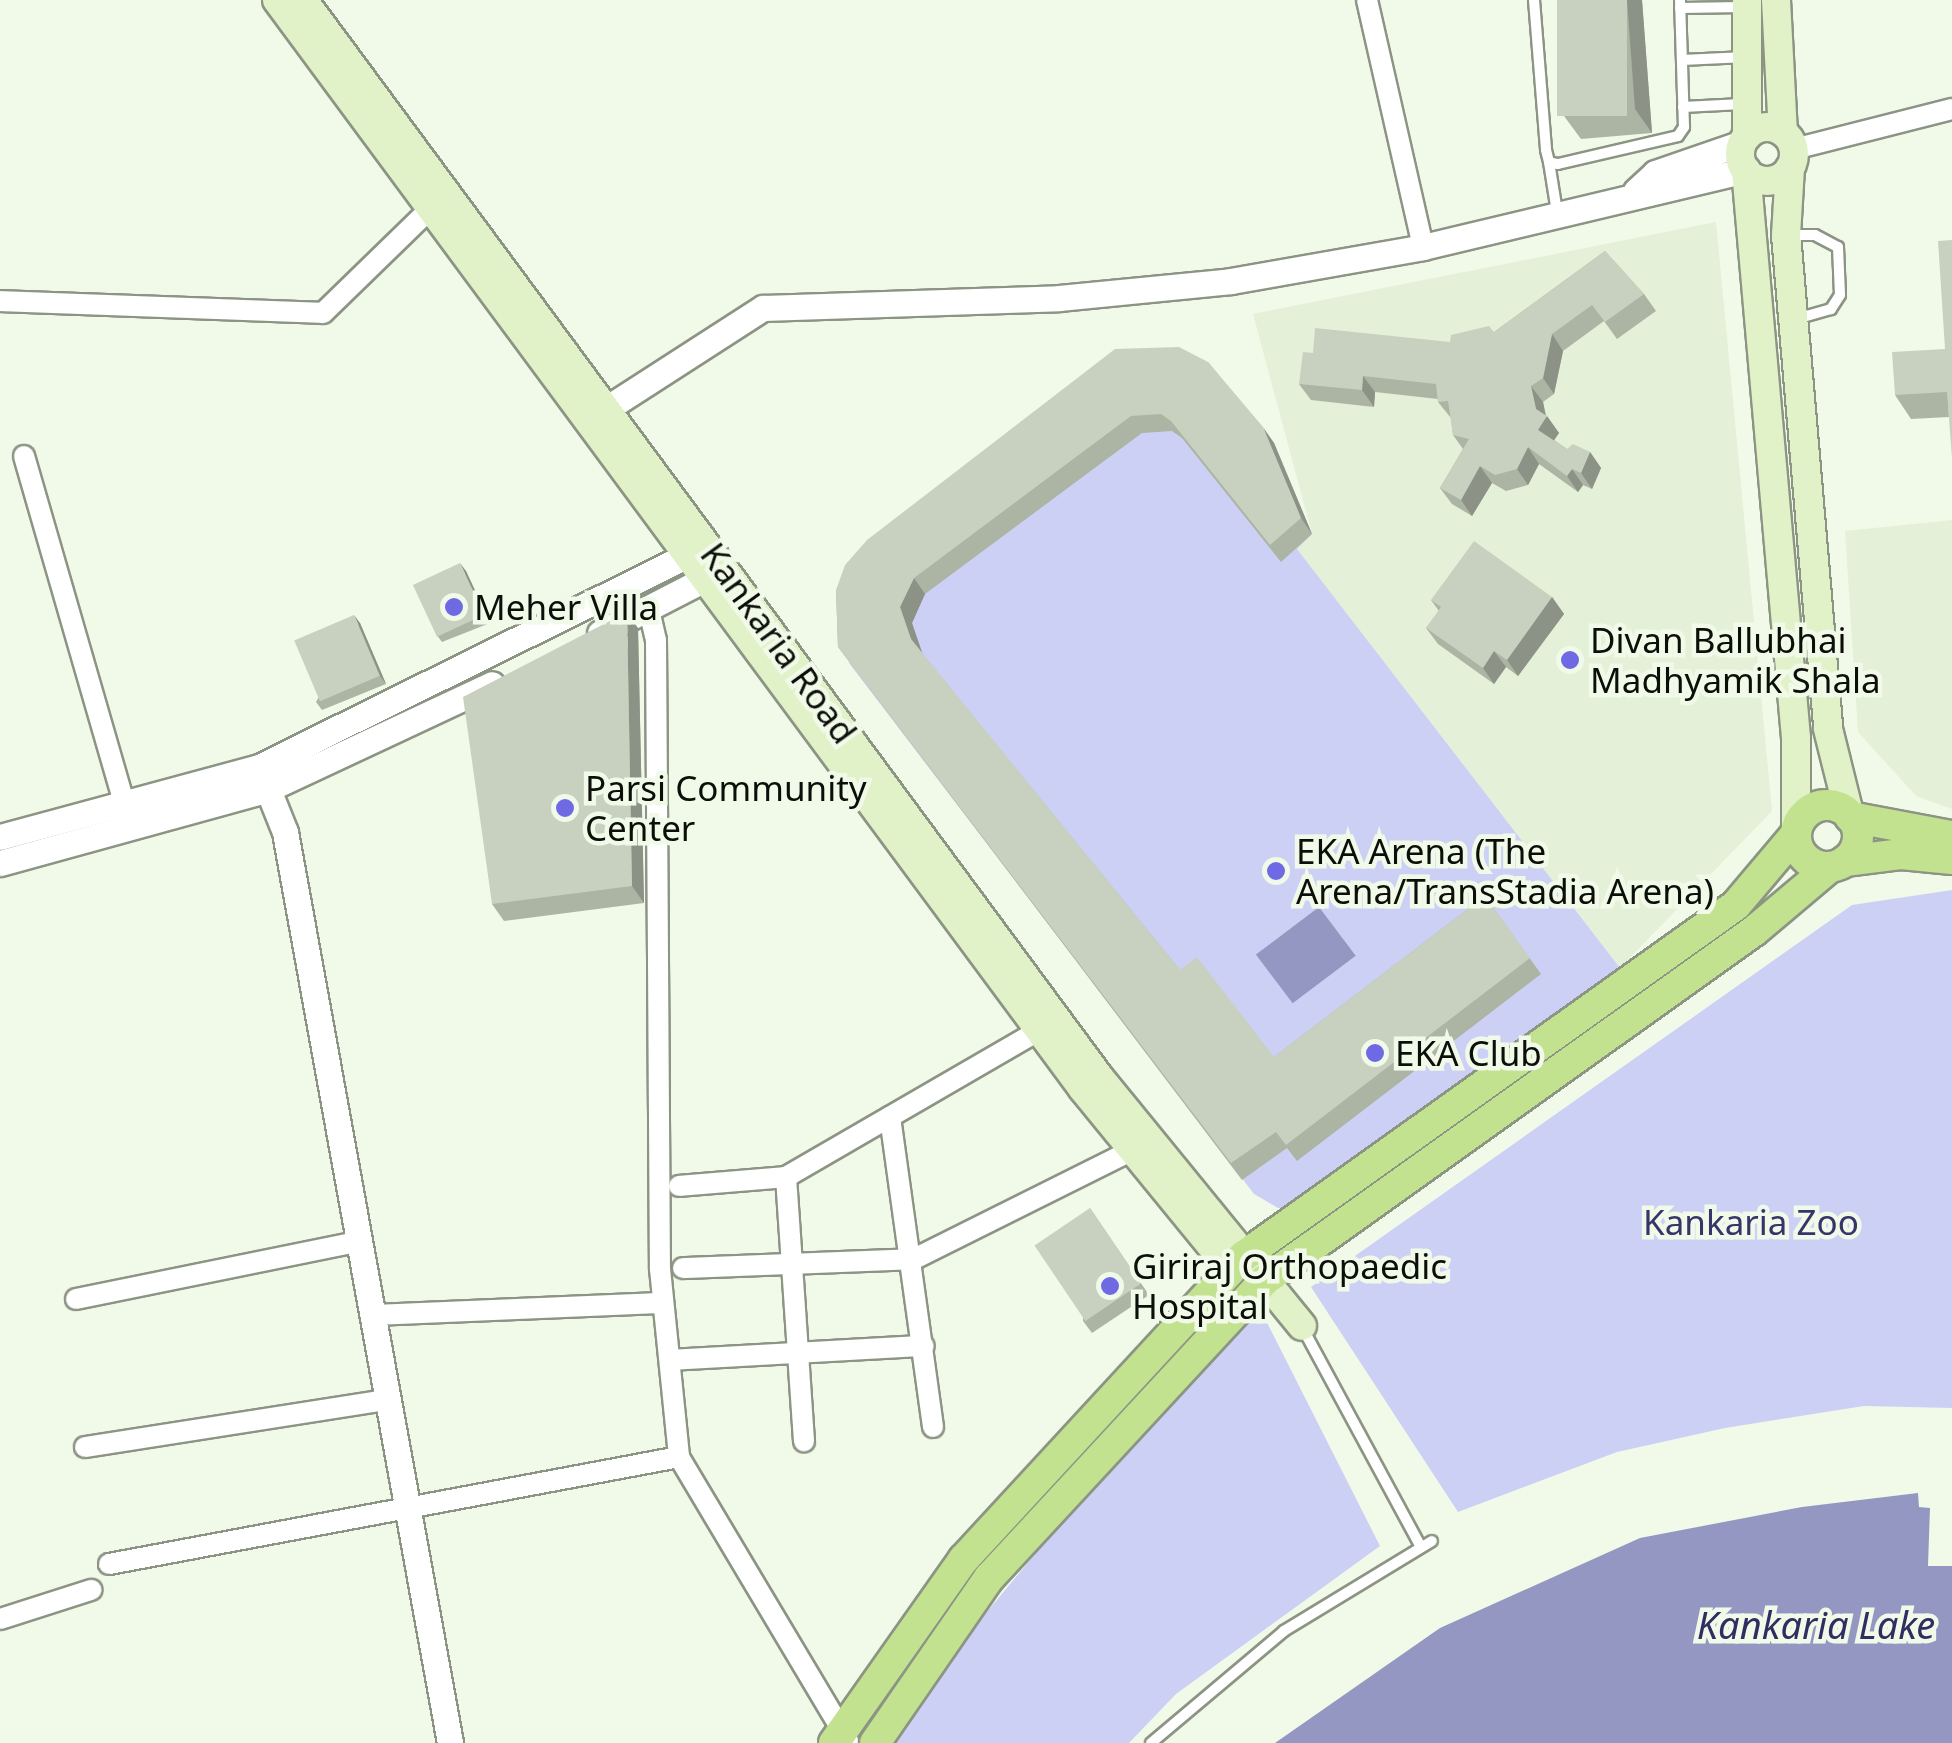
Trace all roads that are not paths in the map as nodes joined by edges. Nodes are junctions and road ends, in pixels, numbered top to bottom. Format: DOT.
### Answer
graph roads {
  1 [pos="278,0"];
  2 [pos="303,0"];
  3 [pos="1367,0"];
  4 [pos="1534,0"];
  5 [pos="1776,0"];
  6 [pos="1747,3"];
  7 [pos="1680,4"];
  8 [pos="1747,57"];
  9 [pos="1682,60"];
  10 [pos="1747,104"];
  11 [pos="1683,107"];
  12 [pos="1952,109"];
  13 [pos="1745,150"];
  14 [pos="1789,150"];
  15 [pos="1549,162"];
  16 [pos="432,208"];
  17 [pos="1557,212"];
  18 [pos="1786,235"];
  19 [pos="1423,247"];
  20 [pos="0,301"];
  21 [pos="1793,320"];
  22 [pos="597,414"];
  23 [pos="24,456"];
  24 [pos="706,562"];
  25 [pos="649,610"];
  26 [pos="580,642"];
  27 [pos="510,675"];
  28 [pos="264,778"];
  29 [pos="125,804"];
  30 [pos="1850,816"];
  31 [pos="1796,834"];
  32 [pos="1952,836"];
  33 [pos="0,837"];
  34 [pos="1952,859"];
  35 [pos="0,863"];
  36 [pos="1838,864"];
  37 [pos="1040,1030"];
  38 [pos="890,1117"];
  39 [pos="1131,1151"];
  40 [pos="786,1177"];
  41 [pos="679,1186"];
  42 [pos="360,1241"];
  43 [pos="914,1259"];
  44 [pos="1238,1263"];
  45 [pos="792,1264"];
  46 [pos="683,1268"];
  47 [pos="1259,1286"];
  48 [pos="76,1299"];
  49 [pos="662,1303"];
  50 [pos="372,1315"];
  51 [pos="1302,1326"];
  52 [pos="924,1346"];
  53 [pos="798,1353"];
  54 [pos="670,1360"];
  55 [pos="386,1400"];
  56 [pos="933,1427"];
  57 [pos="804,1441"];
  58 [pos="85,1447"];
  59 [pos="679,1458"];
  60 [pos="409,1508"];
  61 [pos="1432,1541"];
  62 [pos="1421,1548"];
  63 [pos="109,1564"];
  64 [pos="91,1590"];
  65 [pos="0,1619"];
  66 [pos="842,1740"];
  67 [pos="450,1743"];
  68 [pos="875,1743"];
  69 [pos="1150,1743"];
  1 -- 16 [label="main road"];
  2 -- 22 [label="main road"];
  3 -- 19 [label="street"];
  4 -- 15 [label="lane"];
  5 -- 14 [label="main road"];
  6 -- 7 [label="lane"];
  6 -- 8 [label="main road"];
  7 -- 9 [label="lane"];
  8 -- 9 [label="lane"];
  8 -- 10 [label="main road"];
  9 -- 11 [label="lane"];
  10 -- 11 [label="lane"];
  10 -- 13 [label="main road"];
  11 -- 15 [label="lane"];
  12 -- 14 [label="street"];
  13 -- 14 [label="main road"];
  13 -- 14 [label="main road"];
  13 -- 17 [label="street"];
  13 -- 31 [label="main road"];
  14 -- 18 [label="main road"];
  15 -- 17 [label="lane"];
  16 -- 20 [label="street"];
  16 -- 22 [label="main road"];
  17 -- 19 [label="street"];
  18 -- 21 [label="main road"];
  18 -- 21 [label="lane"];
  19 -- 22 [label="street"];
  21 -- 30 [label="main road"];
  22 -- 24 [label="main road"];
  23 -- 29 [label="street"];
  24 -- 25 [label="street"];
  24 -- 28 [label="street"];
  24 -- 37 [label="main road"];
  24 -- 44 [label="main road, Kankaria Road"];
  25 -- 26 [label="street"];
  25 -- 49 [label="street"];
  27 -- 28 [label="street"];
  28 -- 29 [label="street"];
  28 -- 35 [label="street"];
  28 -- 42 [label="street"];
  29 -- 33 [label="street"];
  30 -- 31 [label="main road"];
  30 -- 32 [label="main road"];
  30 -- 36 [label="main road"];
  31 -- 36 [label="main road"];
  31 -- 44 [label="main road"];
  34 -- 36 [label="main road"];
  36 -- 47 [label="main road"];
  37 -- 38 [label="street"];
  37 -- 39 [label="main road"];
  38 -- 40 [label="street"];
  38 -- 43 [label="street"];
  39 -- 43 [label="street"];
  39 -- 44 [label="main road"];
  40 -- 41 [label="street"];
  40 -- 45 [label="street"];
  42 -- 48 [label="street"];
  42 -- 50 [label="street"];
  43 -- 45 [label="street"];
  43 -- 52 [label="street"];
  44 -- 47 [label="main road, Kankaria Road"];
  44 -- 66 [label="main road"];
  45 -- 46 [label="street"];
  45 -- 53 [label="street"];
  47 -- 51 [label="main road, Kankaria Road"];
  47 -- 68 [label="main road"];
  49 -- 50 [label="street"];
  49 -- 54 [label="street"];
  50 -- 55 [label="street"];
  51 -- 62 [label="lane"];
  52 -- 53 [label="street"];
  52 -- 56 [label="street"];
  53 -- 54 [label="street"];
  53 -- 57 [label="street"];
  54 -- 59 [label="street"];
  55 -- 58 [label="street"];
  55 -- 60 [label="street"];
  59 -- 60 [label="street"];
  59 -- 66 [label="street"];
  60 -- 63 [label="street"];
  60 -- 67 [label="street"];
  61 -- 62 [label="lane"];
  62 -- 69 [label="lane"];
  64 -- 65 [label="street"];
}
